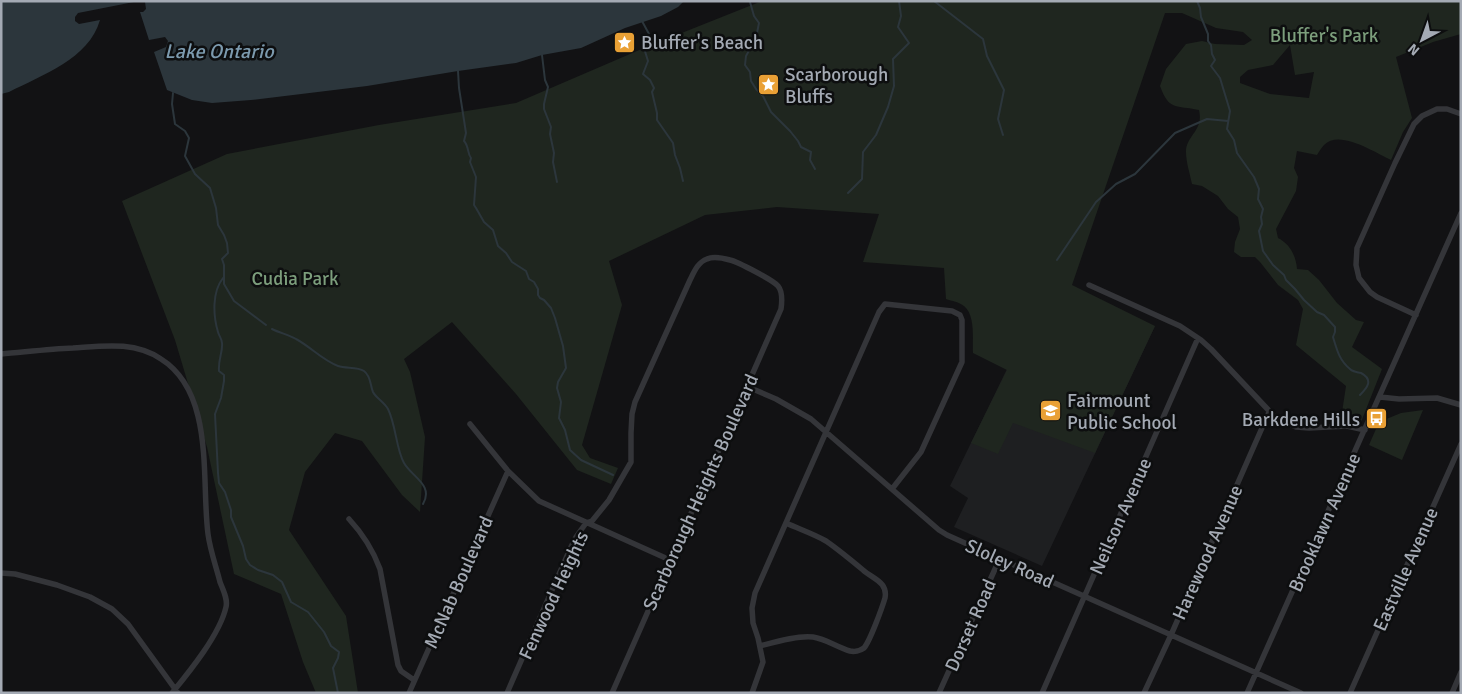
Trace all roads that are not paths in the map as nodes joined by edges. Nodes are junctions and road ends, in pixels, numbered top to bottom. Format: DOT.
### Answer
graph roads {
  1 [pos="1461,114"];
  2 [pos="1461,213"];
  3 [pos="707,258"];
  4 [pos="1089,285"];
  5 [pos="1416,315"];
  6 [pos="1198,338"];
  7 [pos="1,354"];
  8 [pos="748,387"];
  9 [pos="1380,398"];
  10 [pos="1461,405"];
  11 [pos="1269,412"];
  12 [pos="470,424"];
  13 [pos="1365,430"];
  14 [pos="827,432"];
  15 [pos="1461,444"];
  16 [pos="508,471"];
  17 [pos="892,489"];
  18 [pos="349,518"];
  19 [pos="586,524"];
  20 [pos="786,524"];
  21 [pos="1000,558"];
  22 [pos="670,560"];
  23 [pos="1,573"];
  24 [pos="1085,596"];
  25 [pos="1171,635"];
  26 [pos="760,646"];
  27 [pos="1461,672"];
  28 [pos="1256,673"];
  29 [pos="414,680"];
  30 [pos="175,692"];
  31 [pos="409,693"];
  32 [pos="507,693"];
  33 [pos="612,693"];
  34 [pos="752,693"];
  35 [pos="939,693"];
  36 [pos="1042,693"];
  37 [pos="1144,693"];
  38 [pos="1247,693"];
  39 [pos="1301,693"];
  40 [pos="1350,693"];
  41 [pos="1452,693"];
  1 -- 5 [label="street"];
  2 -- 5 [label="street, Brooklawn Avenue"];
  3 -- 8 [label="street, Scarborough Heights Boulevard"];
  3 -- 19 [label="street, Fenwood Heights"];
  4 -- 6 [label="street"];
  5 -- 9 [label="street, Brooklawn Avenue"];
  6 -- 11 [label="street"];
  6 -- 24 [label="street, Neilson Avenue"];
  7 -- 30 [label="street"];
  8 -- 14 [label="street, Sloley Road"];
  8 -- 22 [label="street, Scarborough Heights Boulevard"];
  9 -- 10 [label="street"];
  9 -- 13 [label="street, Brooklawn Avenue"];
  11 -- 13 [label="street"];
  11 -- 25 [label="street, Harewood Avenue"];
  12 -- 16 [label="street"];
  13 -- 28 [label="street, Brooklawn Avenue"];
  14 -- 17 [label="street, Sloley Road"];
  14 -- 17 [label="street"];
  14 -- 20 [label="street"];
  15 -- 40 [label="street, Eastville Avenue"];
  16 -- 19 [label="street"];
  16 -- 29 [label="street, McNab Boulevard"];
  17 -- 21 [label="street, Sloley Road"];
  18 -- 29 [label="street"];
  19 -- 22 [label="street"];
  19 -- 32 [label="street, Fenwood Heights"];
  20 -- 26 [label="street"];
  20 -- 26 [label="street"];
  21 -- 24 [label="street, Sloley Road"];
  21 -- 35 [label="street, Dorset Road"];
  22 -- 33 [label="street, Scarborough Heights Boulevard"];
  23 -- 30 [label="street"];
  24 -- 25 [label="street, Sloley Road"];
  24 -- 36 [label="street, Neilson Avenue"];
  25 -- 28 [label="street, Sloley Road"];
  25 -- 37 [label="street, Harewood Avenue"];
  26 -- 34 [label="street"];
  27 -- 41 [label="street"];
  28 -- 38 [label="street, Brooklawn Avenue"];
  28 -- 39 [label="street, Sloley Road"];
  29 -- 31 [label="street, McNab Boulevard"];
}
